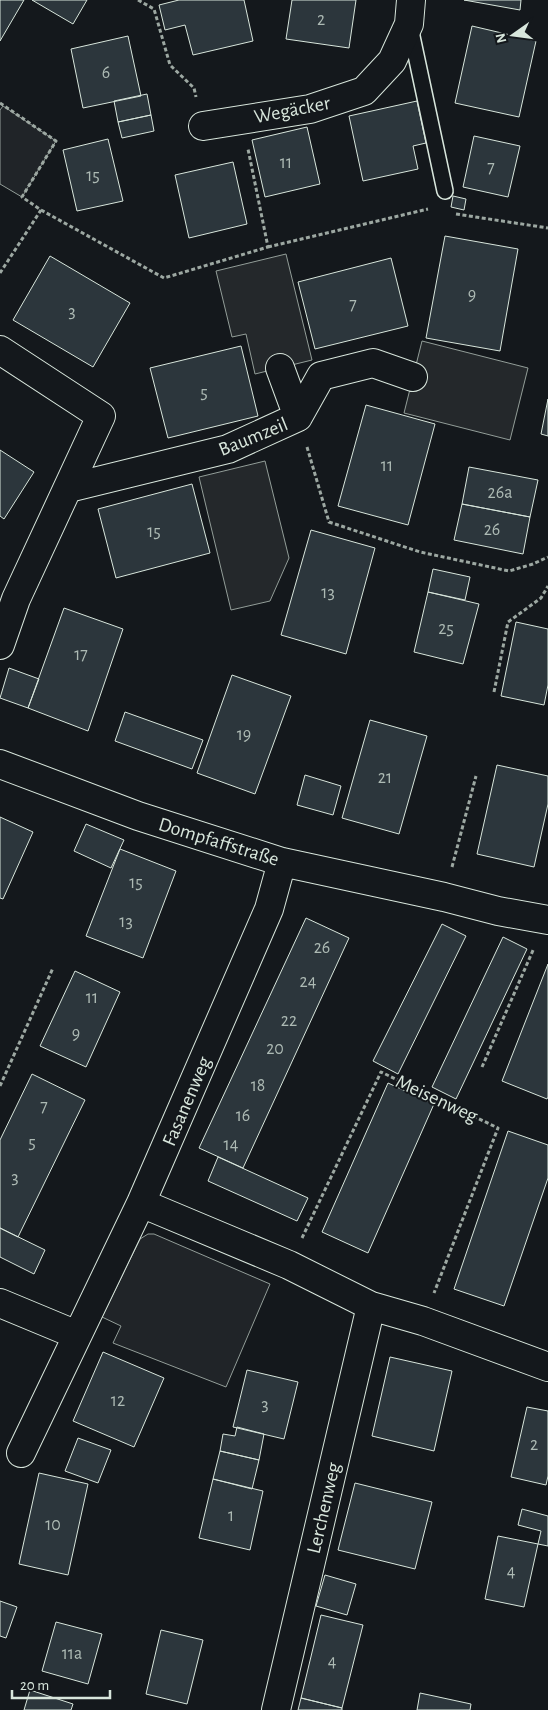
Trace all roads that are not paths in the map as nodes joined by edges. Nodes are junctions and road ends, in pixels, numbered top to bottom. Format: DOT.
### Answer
graph roads {
  1 [pos="410,12"];
  2 [pos="202,126"];
  3 [pos="445,191"];
  4 [pos="0,350"];
  5 [pos="280,368"];
  6 [pos="413,377"];
  7 [pos="298,417"];
  8 [pos="69,488"];
  9 [pos="0,645"];
  10 [pos="0,764"];
  11 [pos="282,862"];
  12 [pos="547,920"];
  13 [pos="141,1202"];
  14 [pos="0,1304"];
  15 [pos="371,1306"];
  16 [pos="77,1335"];
  17 [pos="548,1367"];
  18 [pos="21,1453"];
  19 [pos="276,1710"];
  1 -- 2 [label="street, Wegäcker"];
  1 -- 3 [label="lane"];
  4 -- 8 [label="street"];
  5 -- 7 [label="street"];
  6 -- 7 [label="street, Baumzeil"];
  7 -- 8 [label="street, Baumzeil"];
  8 -- 9 [label="street"];
  10 -- 11 [label="street, Dompfaffstraße"];
  11 -- 12 [label="street, Dompfaffstraße"];
  11 -- 13 [label="street, Fasanenweg"];
  13 -- 15 [label="street"];
  13 -- 16 [label="street, Fasanenweg"];
  14 -- 16 [label="street"];
  15 -- 17 [label="street"];
  15 -- 19 [label="street, Lerchenweg"];
  16 -- 18 [label="street, Fasanenweg"];
}
